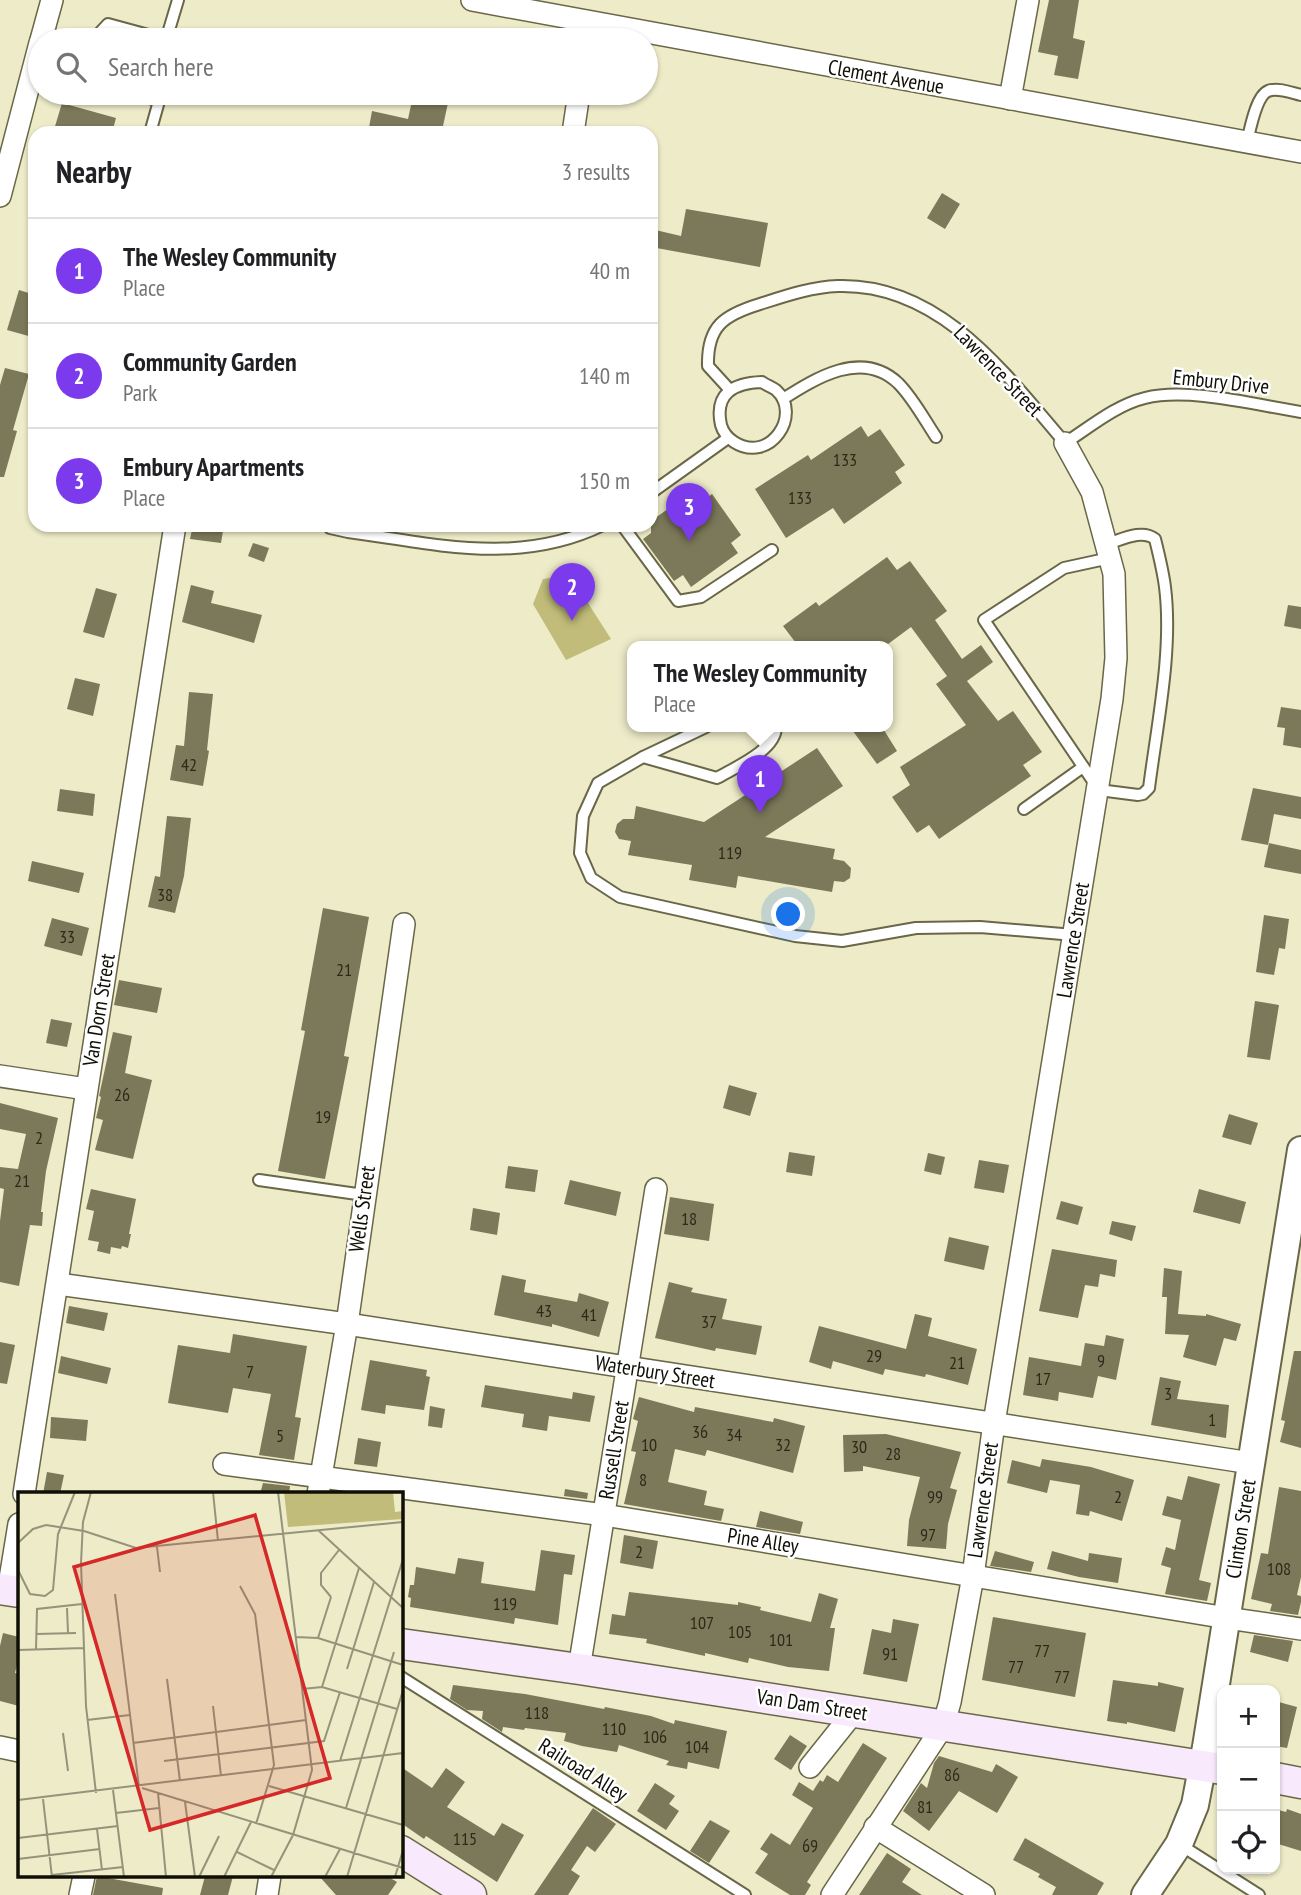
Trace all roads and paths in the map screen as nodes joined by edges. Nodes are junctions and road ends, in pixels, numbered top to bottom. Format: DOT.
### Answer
graph roads {
  1 [pos="51,0"];
  2 [pos="178,0"];
  3 [pos="472,0"];
  4 [pos="1028,0"];
  5 [pos="44,28"];
  6 [pos="104,28"];
  7 [pos="122,28"];
  8 [pos="170,28"];
  9 [pos="574,28"];
  10 [pos="658,43"];
  11 [pos="28,88"];
  12 [pos="1301,95"];
  13 [pos="1010,99"];
  14 [pos="158,105"];
  15 [pos="577,105"];
  16 [pos="152,126"];
  17 [pos="574,126"];
  18 [pos="1247,142"];
  19 [pos="1301,152"];
  20 [pos="0,196"];
  21 [pos="729,389"];
  22 [pos="783,399"];
  23 [pos="1301,412"];
  24 [pos="936,437"];
  25 [pos="728,438"];
  26 [pos="1065,443"];
  27 [pos="658,488"];
  28 [pos="174,532"];
  29 [pos="348,532"];
  30 [pos="590,532"];
  31 [pos="627,532"];
  32 [pos="772,550"];
  33 [pos="1109,551"];
  34 [pos="696,732"];
  35 [pos="776,732"];
  36 [pos="643,757"];
  37 [pos="1083,767"];
  38 [pos="1099,790"];
  39 [pos="1024,809"];
  40 [pos="404,924"];
  41 [pos="1074,935"];
  42 [pos="0,1076"];
  43 [pos="86,1089"];
  44 [pos="1301,1150"];
  45 [pos="259,1180"];
  46 [pos="656,1189"];
  47 [pos="364,1195"];
  48 [pos="1293,1248"];
  49 [pos="58,1284"];
  50 [pos="347,1324"];
  51 [pos="626,1368"];
  52 [pos="994,1423"];
  53 [pos="1251,1463"];
  54 [pos="224,1464"];
  55 [pos="320,1486"];
  56 [pos="24,1492"];
  57 [pos="379,1492"];
  58 [pos="402,1494"];
  59 [pos="604,1515"];
  60 [pos="18,1534"];
  61 [pos="973,1576"];
  62 [pos="12,1592"];
  63 [pos="1227,1618"];
  64 [pos="1301,1629"];
  65 [pos="402,1644"];
  66 [pos="579,1669"];
  67 [pos="402,1678"];
  68 [pos="854,1712"];
  69 [pos="943,1726"];
  70 [pos="0,1748"];
  71 [pos="18,1751"];
  72 [pos="810,1767"];
  73 [pos="1212,1767"];
  74 [pos="1280,1780"];
  75 [pos="1301,1783"];
  76 [pos="875,1827"];
  77 [pos="1179,1844"];
  78 [pos="402,1852"];
  79 [pos="471,1895"];
  80 [pos="745,1895"];
  81 [pos="832,1895"];
  82 [pos="984,1895"];
  83 [pos="1145,1895"];
  84 [pos="1259,1895"];
  1 -- 5 [label="street"];
  2 -- 8 [label="lane"];
  3 -- 9 [label="street, Clement Avenue"];
  4 -- 13 [label="street"];
  6 -- 7 [label="lane"];
  10 -- 13 [label="street, Clement Avenue"];
  11 -- 20 [label="street"];
  12 -- 18 [label="lane"];
  13 -- 18 [label="street, Clement Avenue"];
  14 -- 16 [label="lane"];
  15 -- 17 [label="street"];
  18 -- 19 [label="street, Clement Avenue"];
  21 -- 22 [label="lane"];
  21 -- 25 [label="lane"];
  21 -- 26 [label="lane, Lawrence Street"];
  22 -- 24 [label="lane"];
  22 -- 25 [label="lane"];
  23 -- 26 [label="lane, Embury Drive"];
  25 -- 27 [label="lane"];
  26 -- 33 [label="street, Lawrence Street"];
  28 -- 43 [label="street, Van Dorn Street"];
  29 -- 30 [label="lane"];
  31 -- 32 [label="lane"];
  33 -- 37 [label="lane"];
  33 -- 38 [label="street, Lawrence Street"];
  33 -- 38 [label="lane"];
  34 -- 36 [label="lane"];
  35 -- 36 [label="lane"];
  36 -- 41 [label="lane"];
  37 -- 38 [label="lane"];
  37 -- 39 [label="lane"];
  38 -- 41 [label="street, Lawrence Street"];
  40 -- 47 [label="street, Wells Street"];
  41 -- 52 [label="street, Lawrence Street"];
  42 -- 43 [label="street"];
  43 -- 49 [label="street, Van Dorn Street"];
  44 -- 48 [label="street, Clinton Street"];
  45 -- 47 [label="lane"];
  46 -- 51 [label="street, Russell Street"];
  47 -- 50 [label="street, Wells Street"];
  48 -- 53 [label="street, Clinton Street"];
  49 -- 50 [label="street, Waterbury Street"];
  49 -- 56 [label="street, Van Dorn Street"];
  50 -- 51 [label="street, Waterbury Street"];
  50 -- 55 [label="street, Wells Street"];
  51 -- 52 [label="street, Waterbury Street"];
  51 -- 59 [label="street, Russell Street"];
  52 -- 53 [label="street, Waterbury Street"];
  52 -- 61 [label="street, Lawrence Street"];
  53 -- 63 [label="street, Clinton Street"];
  54 -- 55 [label="street, Pine Alley"];
  55 -- 57 [label="street, Pine Alley"];
  58 -- 59 [label="street, Pine Alley"];
  59 -- 61 [label="street, Pine Alley"];
  59 -- 66 [label="street, Russell Street"];
  60 -- 62 [label="street"];
  61 -- 63 [label="street, Pine Alley"];
  61 -- 69 [label="street, Lawrence Street"];
  63 -- 64 [label="street, Pine Alley"];
  63 -- 73 [label="street, Clinton Street"];
  65 -- 66 [label="main road, Van Dam Street"];
  66 -- 68 [label="main road, Van Dam Street"];
  67 -- 80 [label="lane, Railroad Alley"];
  68 -- 69 [label="main road, Van Dam Street"];
  68 -- 72 [label="street"];
  69 -- 73 [label="main road, Van Dam Street"];
  69 -- 76 [label="street, Lawrence Street"];
  70 -- 71 [label="street"];
  73 -- 77 [label="street, Clinton Street"];
  74 -- 75 [label="main road"];
  76 -- 81 [label="street, Lawrence Street"];
  76 -- 82 [label="street"];
  77 -- 83 [label="street, Clinton Street"];
  77 -- 84 [label="lane"];
  78 -- 79 [label="main road"];
}
